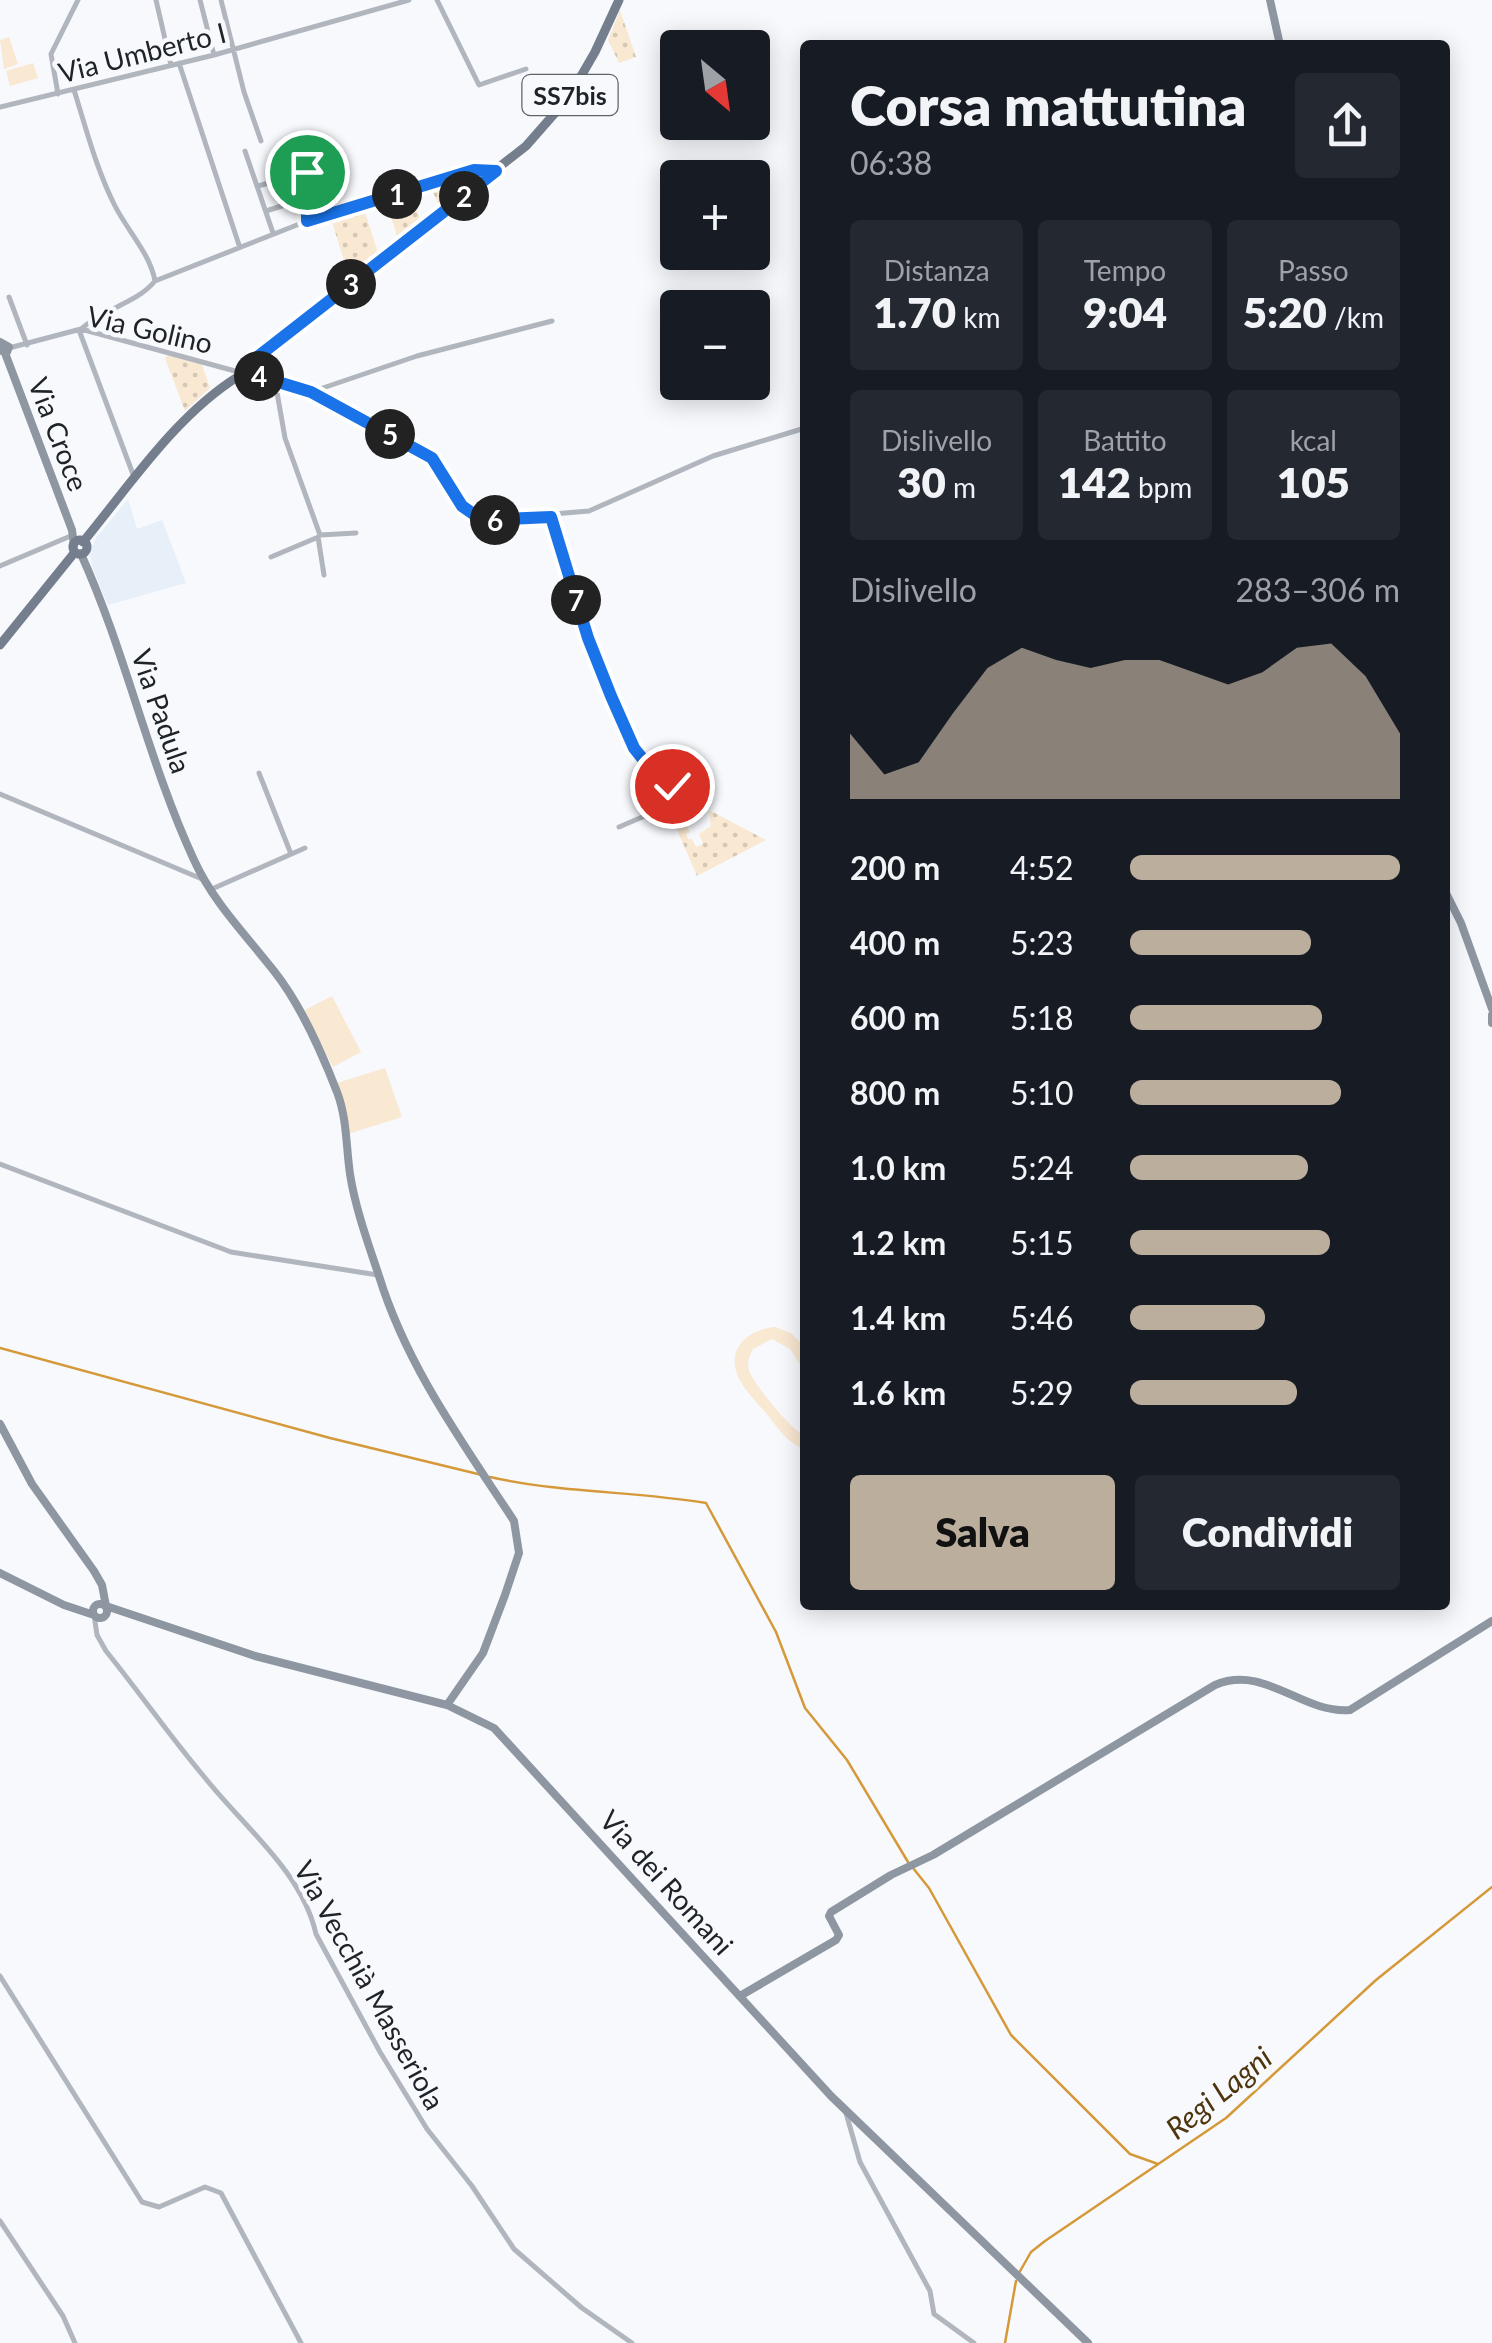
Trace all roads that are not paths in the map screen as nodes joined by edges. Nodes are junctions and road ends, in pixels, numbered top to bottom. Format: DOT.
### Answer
graph roads {
  1 [pos="78,0"];
  2 [pos="156,0"];
  3 [pos="200,0"];
  4 [pos="221,0"];
  5 [pos="410,0"];
  6 [pos="437,0"];
  7 [pos="619,0"];
  8 [pos="1270,0"];
  9 [pos="1279,40"];
  10 [pos="234,49"];
  11 [pos="214,54"];
  12 [pos="175,64"];
  13 [pos="526,69"];
  14 [pos="74,90"];
  15 [pos="58,94"];
  16 [pos="0,107"];
  17 [pos="261,141"];
  18 [pos="245,150"];
  19 [pos="496,171"];
  20 [pos="258,186"];
  21 [pos="332,190"];
  22 [pos="307,198"];
  23 [pos="266,211"];
  24 [pos="307,221"];
  25 [pos="273,233"];
  26 [pos="239,245"];
  27 [pos="156,281"];
  28 [pos="8,297"];
  29 [pos="552,322"];
  30 [pos="80,329"];
  31 [pos="3,346"];
  32 [pos="27,346"];
  33 [pos="243,369"];
  34 [pos="274,381"];
  35 [pos="311,392"];
  36 [pos="800,430"];
  37 [pos="134,480"];
  38 [pos="551,517"];
  39 [pos="356,533"];
  40 [pos="318,537"];
  41 [pos="77,543"];
  42 [pos="270,557"];
  43 [pos="0,566"];
  44 [pos="324,575"];
  45 [pos="0,644"];
  46 [pos="259,773"];
  47 [pos="0,794"];
  48 [pos="619,827"];
  49 [pos="305,848"];
  50 [pos="292,854"];
  51 [pos="204,880"];
  52 [pos="210,890"];
  53 [pos="1450,901"];
  54 [pos="1492,1012"];
  55 [pos="1492,1023"];
  56 [pos="0,1164"];
  57 [pos="378,1276"];
  58 [pos="0,1424"];
  59 [pos="0,1573"];
  60 [pos="101,1608"];
  61 [pos="1492,1621"];
  62 [pos="447,1705"];
  63 [pos="0,1976"];
  64 [pos="740,1996"];
  65 [pos="846,2110"];
  66 [pos="0,2221"];
  67 [pos="75,2343"];
  68 [pos="301,2343"];
  69 [pos="632,2343"];
  70 [pos="974,2343"];
  71 [pos="1088,2343"];
  1 -- 15 [label="street"];
  2 -- 12 [label="street"];
  3 -- 11 [label="street"];
  4 -- 10 [label="street"];
  5 -- 10 [label="street, Via Umberto I"];
  6 -- 13 [label="street"];
  7 -- 19 [label="main road, SS7bis"];
  8 -- 9 [label="main road"];
  10 -- 11 [label="street, Via Umberto I"];
  10 -- 17 [label="street"];
  11 -- 12 [label="street, Via Umberto I"];
  12 -- 14 [label="street, Via Umberto I"];
  12 -- 26 [label="street"];
  14 -- 15 [label="street, Via Umberto I"];
  14 -- 27 [label="street"];
  15 -- 16 [label="street, Via Umberto I"];
  18 -- 20 [label="street"];
  19 -- 24 [label="street"];
  19 -- 33 [label="main road, SS7bis"];
  20 -- 22 [label="street"];
  20 -- 23 [label="street"];
  21 -- 22 [label="street"];
  22 -- 23 [label="street"];
  22 -- 24 [label="street"];
  23 -- 25 [label="street"];
  24 -- 25 [label="street"];
  25 -- 26 [label="street"];
  26 -- 27 [label="street"];
  27 -- 30 [label="street"];
  28 -- 32 [label="street"];
  29 -- 35 [label="street"];
  30 -- 32 [label="street, Via Golino"];
  30 -- 33 [label="street, Via Golino"];
  30 -- 37 [label="street"];
  31 -- 32 [label="street, Via Golino"];
  31 -- 41 [label="main road, Via Croce"];
  33 -- 34 [label="street, Via Golino"];
  33 -- 37 [label="main road, SS7bis"];
  34 -- 35 [label="street, Via Golino"];
  34 -- 40 [label="street"];
  35 -- 38 [label="street, Via Golino"];
  36 -- 38 [label="street"];
  37 -- 41 [label="main road, SS7bis"];
  38 -- 48 [label="street"];
  39 -- 40 [label="street"];
  40 -- 42 [label="street"];
  40 -- 44 [label="street"];
  41 -- 43 [label="street"];
  41 -- 45 [label="main road, SS7bis"];
  41 -- 51 [label="main road, Via Padula"];
  46 -- 50 [label="street"];
  47 -- 51 [label="street"];
  49 -- 50 [label="street"];
  50 -- 52 [label="street"];
  51 -- 52 [label="main road, Via Padula"];
  52 -- 57 [label="main road, Via Padula"];
  53 -- 54 [label="main road"];
  54 -- 55 [label="main road"];
  56 -- 57 [label="street"];
  57 -- 62 [label="main road, Via Padula"];
  58 -- 60 [label="main road"];
  59 -- 60 [label="main road"];
  60 -- 62 [label="main road, Via dei Romani"];
  60 -- 69 [label="street, Via Vecchià Masseriola"];
  61 -- 64 [label="main road"];
  62 -- 64 [label="main road, Via dei Romani"];
  63 -- 68 [label="street"];
  64 -- 65 [label="main road, Via dei Romani"];
  65 -- 70 [label="street"];
  65 -- 71 [label="main road, Via dei Romani"];
  66 -- 67 [label="street"];
}
